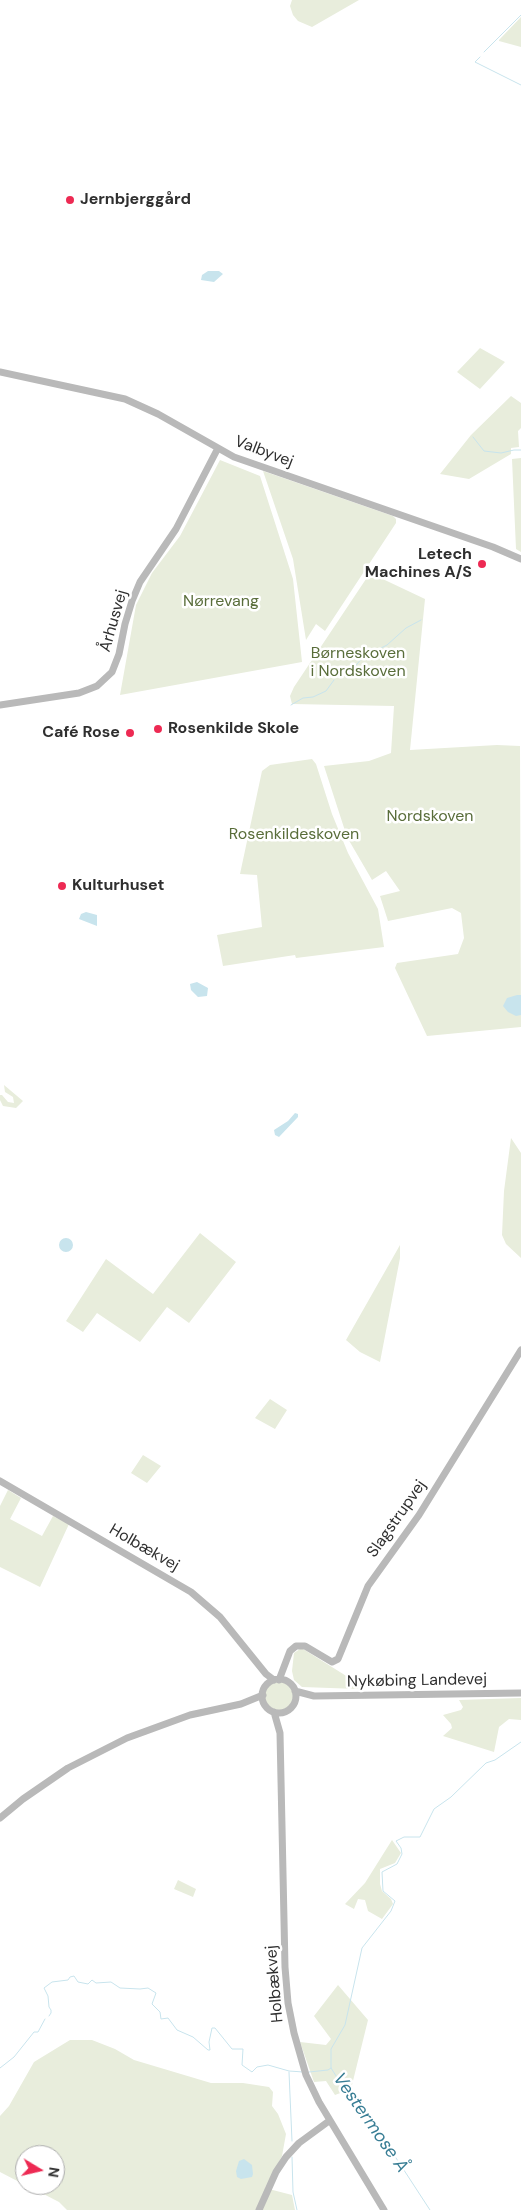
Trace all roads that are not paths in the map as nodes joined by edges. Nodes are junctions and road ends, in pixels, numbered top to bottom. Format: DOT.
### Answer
graph roads {
  1 [pos="0,372"];
  2 [pos="218,448"];
  3 [pos="521,559"];
  4 [pos="0,705"];
  5 [pos="521,1350"];
  6 [pos="0,1481"];
  7 [pos="289,1653"];
  8 [pos="255,1661"];
  9 [pos="277,1680"];
  10 [pos="287,1681"];
  11 [pos="266,1686"];
  12 [pos="295,1691"];
  13 [pos="521,1693"];
  14 [pos="263,1695"];
  15 [pos="314,1696"];
  16 [pos="296,1700"];
  17 [pos="241,1704"];
  18 [pos="264,1704"];
  19 [pos="274,1712"];
  20 [pos="284,1712"];
  21 [pos="280,1734"];
  22 [pos="0,1818"];
  23 [pos="329,2121"];
  24 [pos="259,2210"];
  25 [pos="384,2210"];
  1 -- 2 [label="street, Valbyvej"];
  2 -- 3 [label="street, Valbyvej"];
  2 -- 4 [label="street, Århusvej"];
  5 -- 7 [label="street, Slagstrupvej"];
  6 -- 8 [label="street, Holbækvej"];
  7 -- 9 [label="street"];
  7 -- 10 [label="street"];
  8 -- 9 [label="street, Holbækvej"];
  8 -- 11 [label="street, Holbækvej"];
  9 -- 10 [label="street"];
  9 -- 11 [label="street"];
  10 -- 12 [label="street"];
  11 -- 14 [label="street"];
  12 -- 15 [label="street, Nykøbing Landevej"];
  12 -- 16 [label="street"];
  13 -- 15 [label="street, Nykøbing Landevej"];
  14 -- 17 [label="street"];
  14 -- 18 [label="street"];
  15 -- 16 [label="street, Nykøbing Landevej"];
  16 -- 20 [label="street"];
  17 -- 18 [label="street"];
  17 -- 22 [label="street"];
  18 -- 19 [label="street"];
  19 -- 20 [label="street"];
  19 -- 21 [label="street, Holbækvej"];
  20 -- 21 [label="street, Holbækvej"];
  21 -- 23 [label="street, Holbækvej"];
  23 -- 24 [label="street"];
  23 -- 25 [label="street, Holbækvej"];
}
